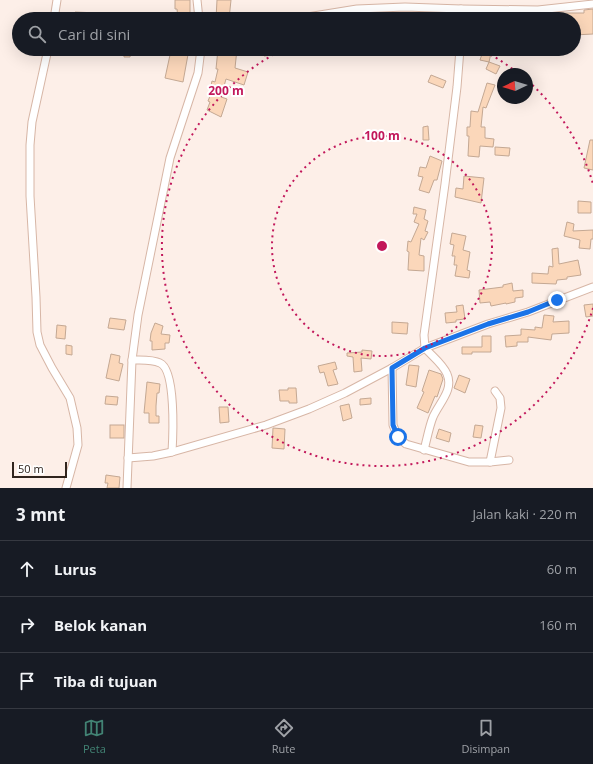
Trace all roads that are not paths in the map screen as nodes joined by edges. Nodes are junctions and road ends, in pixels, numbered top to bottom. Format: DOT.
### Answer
graph roads {
  1 [pos="57,0"];
  2 [pos="197,0"];
  3 [pos="593,4"];
  4 [pos="462,8"];
  5 [pos="55,12"];
  6 [pos="198,12"];
  7 [pos="338,12"];
  8 [pos="462,12"];
  9 [pos="46,56"];
  10 [pos="200,56"];
  11 [pos="459,56"];
  12 [pos="593,287"];
  13 [pos="425,348"];
  14 [pos="132,360"];
  15 [pos="392,368"];
  16 [pos="495,391"];
  17 [pos="424,450"];
  18 [pos="172,452"];
  19 [pos="128,458"];
  20 [pos="509,460"];
  21 [pos="490,462"];
  22 [pos="66,488"];
  23 [pos="127,488"];
  1 -- 5 [label="street"];
  2 -- 6 [label="street"];
  3 -- 4 [label="street"];
  4 -- 7 [label="street"];
  4 -- 8 [label="street"];
  9 -- 22 [label="street"];
  10 -- 14 [label="street"];
  11 -- 13 [label="street"];
  12 -- 13 [label="street"];
  13 -- 15 [label="street"];
  13 -- 17 [label="street"];
  14 -- 18 [label="street"];
  14 -- 19 [label="street"];
  15 -- 17 [label="street"];
  15 -- 18 [label="street"];
  16 -- 21 [label="street"];
  17 -- 21 [label="street"];
  18 -- 19 [label="street"];
  19 -- 23 [label="street"];
  20 -- 21 [label="street"];
}
